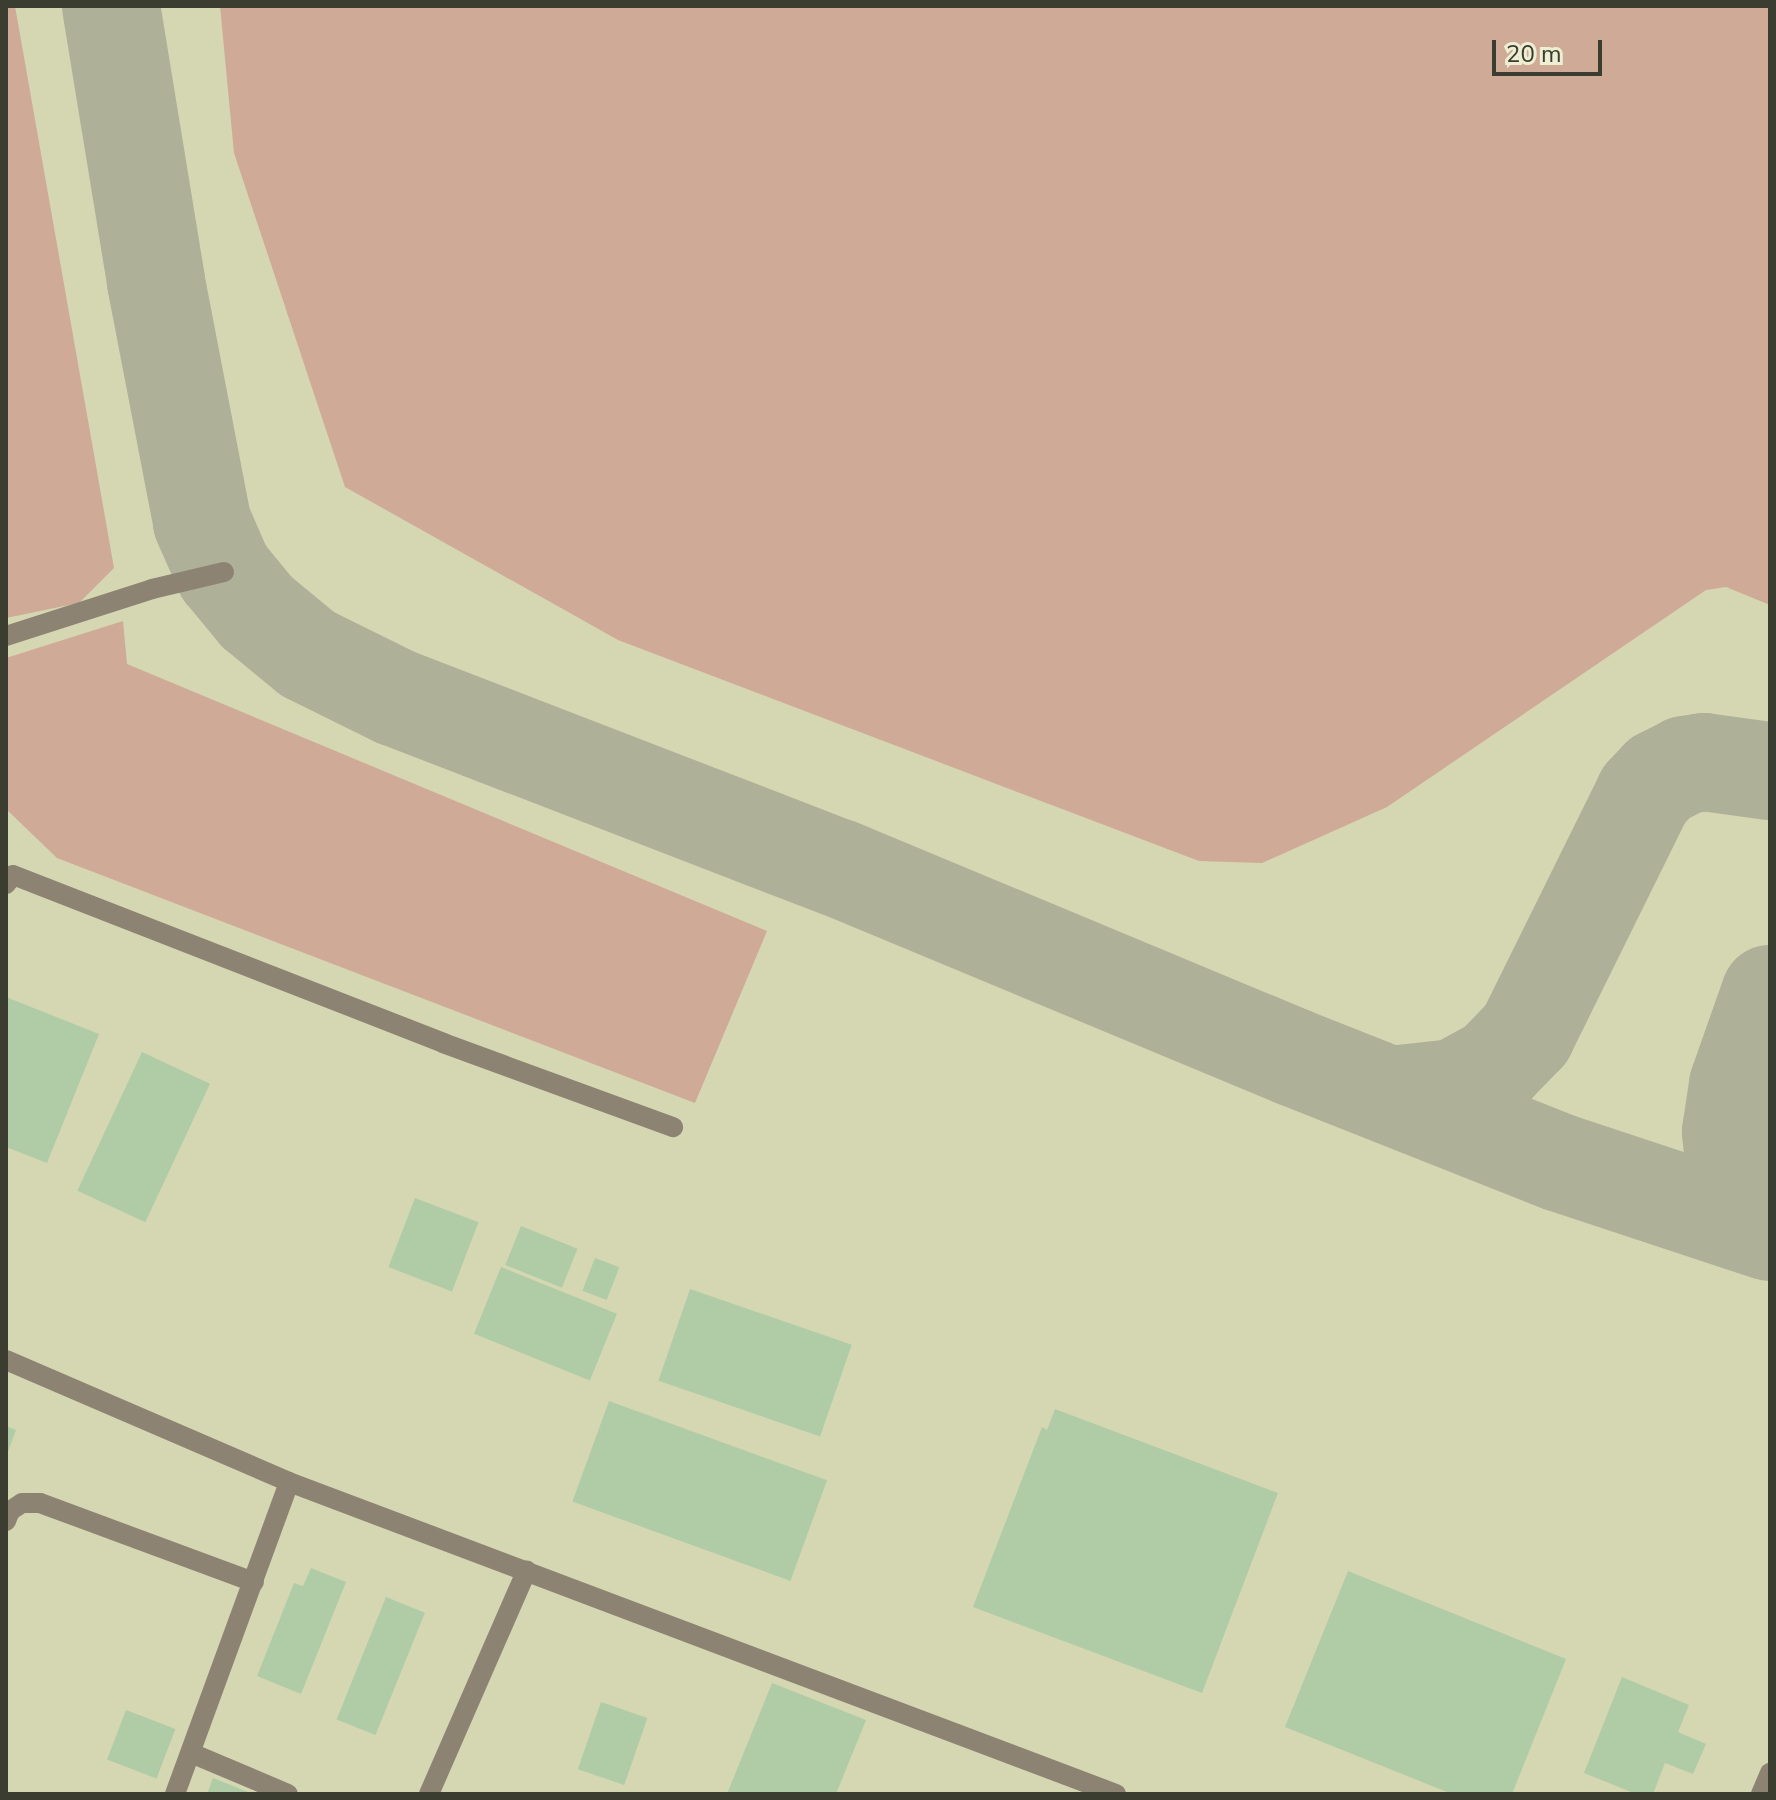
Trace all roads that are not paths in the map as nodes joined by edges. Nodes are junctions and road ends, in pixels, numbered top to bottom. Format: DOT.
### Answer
graph roads {
  1 [pos="224,572"];
  2 [pos="6,636"];
  3 [pos="8,876"];
  4 [pos="673,1127"];
  5 [pos="6,1360"];
  6 [pos="289,1482"];
  7 [pos="6,1521"];
  8 [pos="527,1570"];
  9 [pos="254,1582"];
  10 [pos="191,1753"];
  11 [pos="1770,1773"];
  12 [pos="175,1794"];
  13 [pos="288,1794"];
  14 [pos="429,1794"];
  15 [pos="1116,1794"];
  16 [pos="1761,1794"];
  1 -- 2 [label="lane"];
  3 -- 4 [label="lane"];
  5 -- 6 [label="lane"];
  6 -- 8 [label="lane"];
  6 -- 9 [label="lane"];
  7 -- 9 [label="lane"];
  8 -- 14 [label="lane"];
  8 -- 15 [label="lane"];
  9 -- 10 [label="lane"];
  10 -- 12 [label="lane"];
  10 -- 13 [label="lane"];
  11 -- 16 [label="lane"];
}
